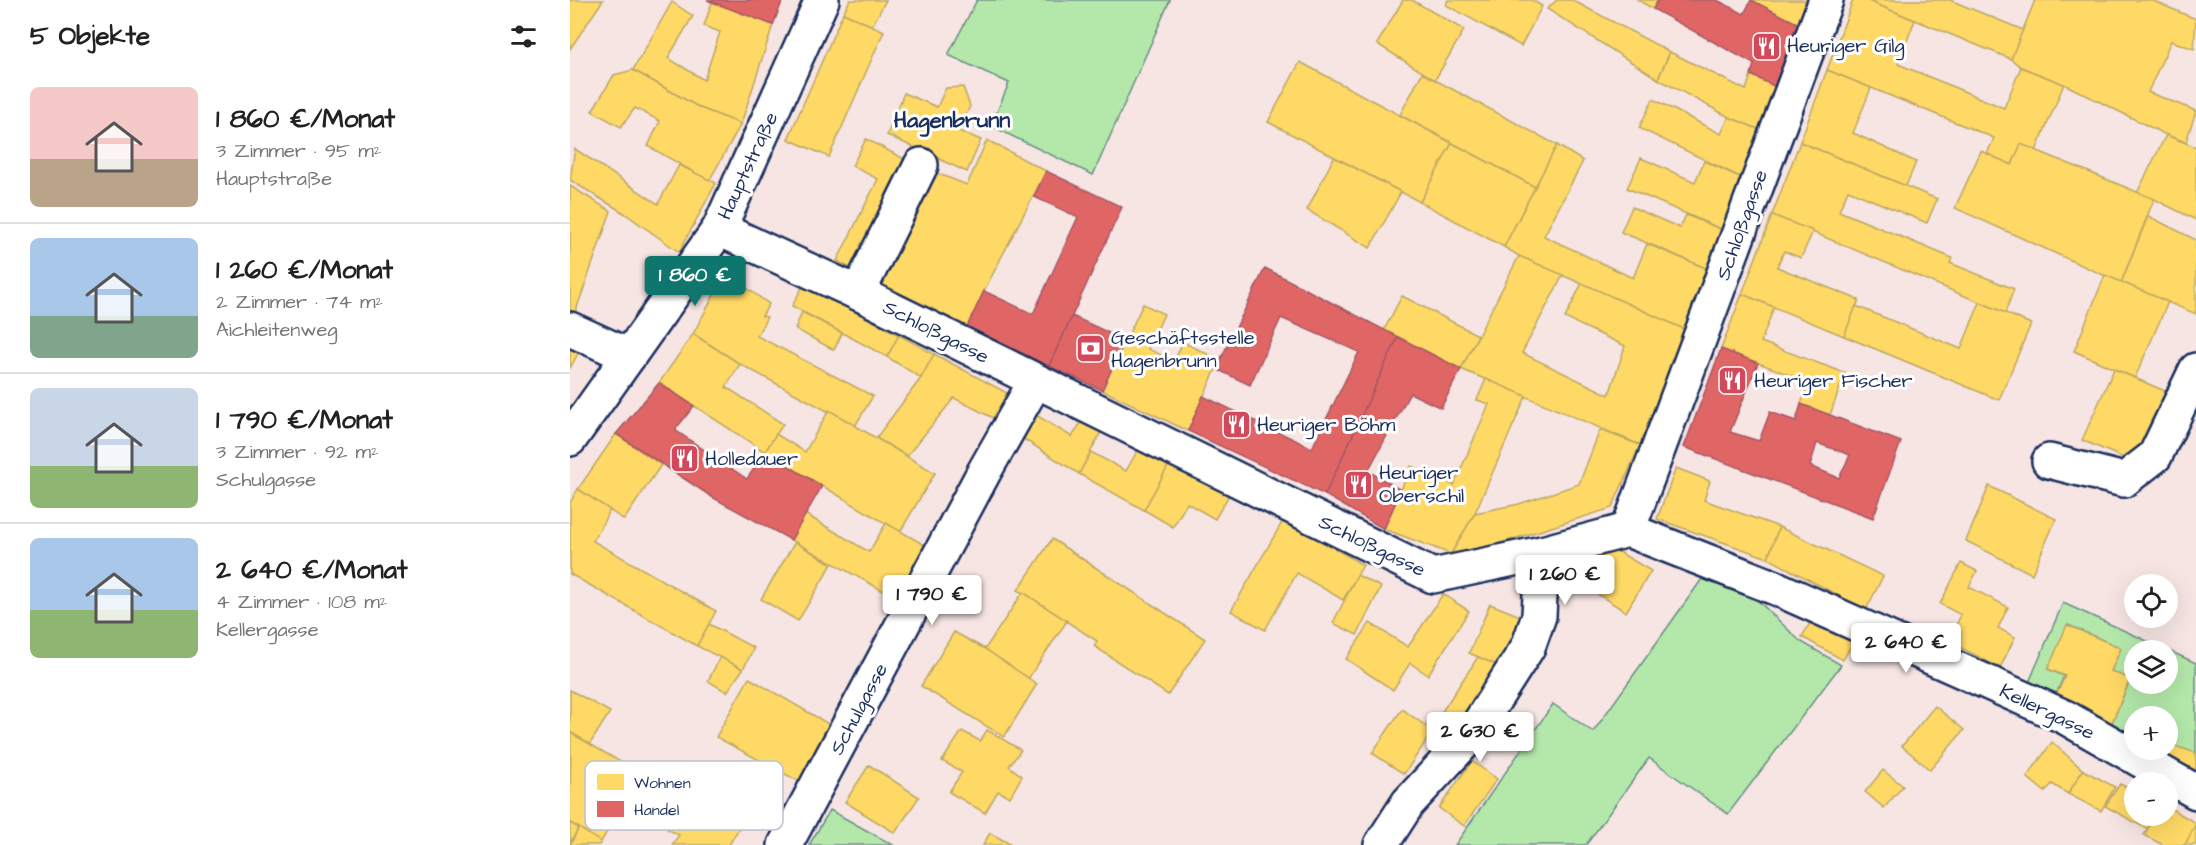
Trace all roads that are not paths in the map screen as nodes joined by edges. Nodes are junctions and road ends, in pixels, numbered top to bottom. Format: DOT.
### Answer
graph roads {
  1 [pos="1826,0"];
  2 [pos="821,1"];
  3 [pos="921,165"];
  4 [pos="719,229"];
  5 [pos="858,293"];
  6 [pos="570,329"];
  7 [pos="630,356"];
  8 [pos="2196,370"];
  9 [pos="1035,382"];
  10 [pos="570,439"];
  11 [pos="2049,461"];
  12 [pos="1628,530"];
  13 [pos="1542,554"];
  14 [pos="2196,792"];
  15 [pos="785,845"];
  16 [pos="1381,845"];
  1 -- 12 [label="street, Schloßgasse"];
  2 -- 4 [label="street, Hauptstraße"];
  3 -- 5 [label="street"];
  4 -- 5 [label="street, Schloßgasse"];
  4 -- 7 [label="street, Hauptstraße"];
  5 -- 9 [label="street, Schloßgasse"];
  6 -- 7 [label="street"];
  7 -- 10 [label="street, Hauptstraße"];
  8 -- 11 [label="street"];
  9 -- 13 [label="street, Schloßgasse"];
  9 -- 15 [label="street, Schulgasse"];
  12 -- 13 [label="street, Schloßgasse"];
  12 -- 14 [label="street, Kellergasse"];
  13 -- 16 [label="street"];
}
